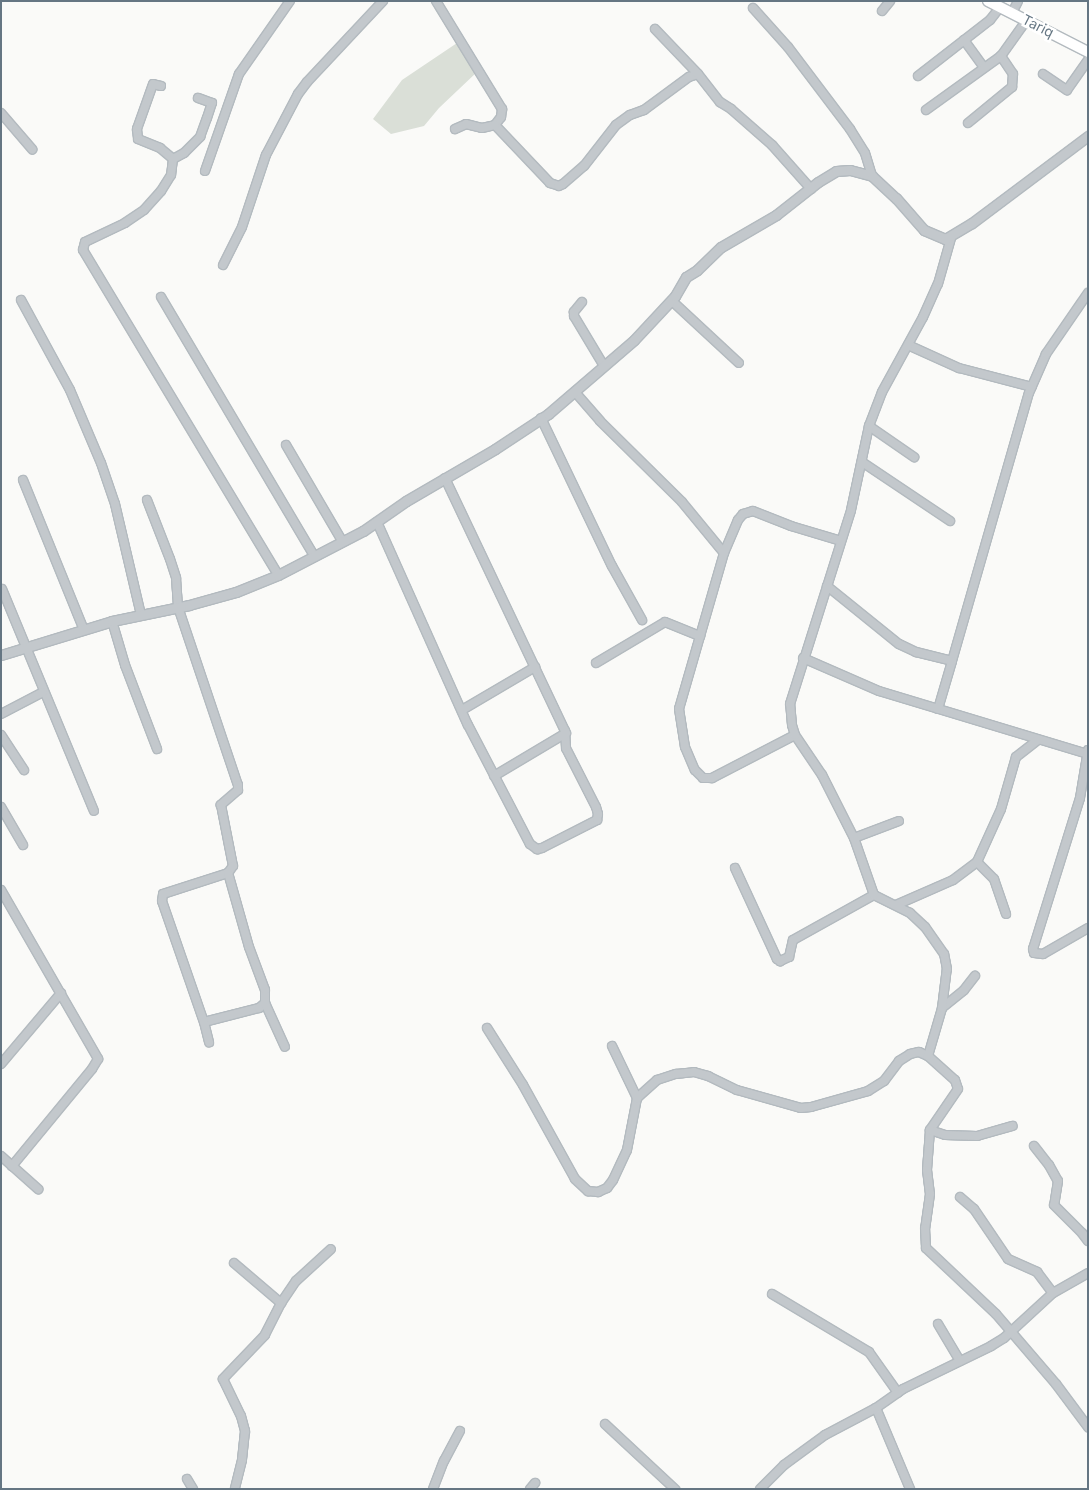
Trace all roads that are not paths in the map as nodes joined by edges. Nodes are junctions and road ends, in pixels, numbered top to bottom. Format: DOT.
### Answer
graph roads {
  1 [pos="290,1"];
  2 [pos="382,1"];
  3 [pos="436,1"];
  4 [pos="890,1"];
  5 [pos="988,1"];
  6 [pos="1018,1"];
  7 [pos="1000,7"];
  8 [pos="753,8"];
  9 [pos="882,11"];
  10 [pos="1012,13"];
  11 [pos="1026,21"];
  12 [pos="655,28"];
  13 [pos="964,40"];
  14 [pos="1088,52"];
  15 [pos="1001,56"];
  16 [pos="1088,60"];
  17 [pos="984,68"];
  18 [pos="698,74"];
  19 [pos="1043,74"];
  20 [pos="918,76"];
  21 [pos="161,86"];
  22 [pos="198,98"];
  23 [pos="926,110"];
  24 [pos="1,113"];
  25 [pos="968,123"];
  26 [pos="495,125"];
  27 [pos="455,129"];
  28 [pos="1088,136"];
  29 [pos="32,149"];
  30 [pos="172,159"];
  31 [pos="205,171"];
  32 [pos="872,176"];
  33 [pos="811,189"];
  34 [pos="951,238"];
  35 [pos="223,265"];
  36 [pos="1088,293"];
  37 [pos="161,297"];
  38 [pos="21,300"];
  39 [pos="672,300"];
  40 [pos="582,302"];
  41 [pos="908,345"];
  42 [pos="739,363"];
  43 [pos="604,366"];
  44 [pos="1032,387"];
  45 [pos="576,392"];
  46 [pos="542,418"];
  47 [pos="869,426"];
  48 [pos="286,445"];
  49 [pos="914,457"];
  50 [pos="862,462"];
  51 [pos="445,478"];
  52 [pos="24,480"];
  53 [pos="147,500"];
  54 [pos="950,521"];
  55 [pos="376,522"];
  56 [pos="841,540"];
  57 [pos="342,541"];
  58 [pos="724,553"];
  59 [pos="314,556"];
  60 [pos="278,575"];
  61 [pos="827,586"];
  62 [pos="2,589"];
  63 [pos="178,607"];
  64 [pos="141,615"];
  65 [pos="642,620"];
  66 [pos="112,621"];
  67 [pos="84,630"];
  68 [pos="700,636"];
  69 [pos="24,646"];
  70 [pos="1,655"];
  71 [pos="803,658"];
  72 [pos="952,661"];
  73 [pos="596,663"];
  74 [pos="535,667"];
  75 [pos="44,692"];
  76 [pos="938,709"];
  77 [pos="462,710"];
  78 [pos="1,714"];
  79 [pos="566,733"];
  80 [pos="1,735"];
  81 [pos="795,735"];
  82 [pos="1038,740"];
  83 [pos="157,749"];
  84 [pos="1087,753"];
  85 [pos="24,770"];
  86 [pos="494,776"];
  87 [pos="1,807"];
  88 [pos="94,811"];
  89 [pos="899,821"];
  90 [pos="854,838"];
  91 [pos="23,845"];
  92 [pos="977,862"];
  93 [pos="735,868"];
  94 [pos="228,873"];
  95 [pos="1,890"];
  96 [pos="874,894"];
  97 [pos="896,904"];
  98 [pos="1006,914"];
  99 [pos="1088,928"];
  100 [pos="975,976"];
  101 [pos="61,993"];
  102 [pos="265,1003"];
  103 [pos="942,1008"];
  104 [pos="204,1022"];
  105 [pos="487,1028"];
  106 [pos="209,1042"];
  107 [pos="285,1046"];
  108 [pos="612,1046"];
  109 [pos="928,1056"];
  110 [pos="1,1064"];
  111 [pos="637,1098"];
  112 [pos="1013,1126"];
  113 [pos="930,1130"];
  114 [pos="1034,1146"];
  115 [pos="1,1156"];
  116 [pos="12,1166"];
  117 [pos="38,1189"];
  118 [pos="960,1197"];
  119 [pos="1088,1242"];
  120 [pos="331,1249"];
  121 [pos="234,1263"];
  122 [pos="1088,1273"];
  123 [pos="1053,1293"];
  124 [pos="772,1294"];
  125 [pos="281,1303"];
  126 [pos="938,1324"];
  127 [pos="1011,1331"];
  128 [pos="960,1362"];
  129 [pos="898,1393"];
  130 [pos="876,1408"];
  131 [pos="1088,1409"];
  132 [pos="1080,1416"];
  133 [pos="605,1424"];
  134 [pos="1088,1427"];
  135 [pos="460,1431"];
  136 [pos="187,1479"];
  137 [pos="193,1489"];
  138 [pos="235,1489"];
  139 [pos="433,1489"];
  140 [pos="675,1489"];
  141 [pos="760,1489"];
  142 [pos="910,1489"];
  1 -- 31 [label="street"];
  2 -- 35 [label="street"];
  3 -- 26 [label="street"];
  4 -- 9 [label="street"];
  5 -- 7 [label="main road, Tariq"];
  6 -- 10 [label="street"];
  7 -- 10 [label="main road, Tariq"];
  7 -- 13 [label="street"];
  8 -- 32 [label="street"];
  10 -- 11 [label="main road, Tariq"];
  11 -- 14 [label="main road, Tariq"];
  11 -- 15 [label="street"];
  12 -- 18 [label="street"];
  13 -- 17 [label="street"];
  13 -- 20 [label="street"];
  15 -- 17 [label="street"];
  15 -- 25 [label="street"];
  16 -- 19 [label="street"];
  17 -- 23 [label="street"];
  18 -- 26 [label="street"];
  18 -- 33 [label="street"];
  21 -- 30 [label="street"];
  22 -- 30 [label="street"];
  24 -- 29 [label="street"];
  26 -- 27 [label="street"];
  28 -- 34 [label="street"];
  30 -- 60 [label="street"];
  32 -- 33 [label="street"];
  32 -- 34 [label="street"];
  33 -- 39 [label="street"];
  34 -- 41 [label="street"];
  36 -- 44 [label="street"];
  37 -- 59 [label="street"];
  38 -- 64 [label="street"];
  39 -- 42 [label="street"];
  39 -- 43 [label="street"];
  40 -- 43 [label="street"];
  41 -- 44 [label="street"];
  41 -- 47 [label="street"];
  43 -- 45 [label="street"];
  44 -- 72 [label="street"];
  45 -- 46 [label="street"];
  45 -- 58 [label="street"];
  46 -- 51 [label="street"];
  46 -- 65 [label="street"];
  47 -- 49 [label="street"];
  47 -- 50 [label="street"];
  48 -- 57 [label="street"];
  50 -- 54 [label="street"];
  50 -- 56 [label="street"];
  51 -- 55 [label="street"];
  51 -- 74 [label="street"];
  52 -- 67 [label="street"];
  53 -- 63 [label="street"];
  55 -- 57 [label="street"];
  55 -- 77 [label="street"];
  56 -- 58 [label="street"];
  56 -- 61 [label="street"];
  57 -- 59 [label="street"];
  58 -- 68 [label="street"];
  59 -- 60 [label="street"];
  60 -- 63 [label="street"];
  61 -- 71 [label="street"];
  61 -- 72 [label="street"];
  62 -- 69 [label="street"];
  63 -- 64 [label="street"];
  63 -- 94 [label="street"];
  64 -- 66 [label="street"];
  66 -- 67 [label="street"];
  66 -- 83 [label="street"];
  67 -- 69 [label="street"];
  68 -- 73 [label="street"];
  68 -- 81 [label="street"];
  69 -- 70 [label="street"];
  69 -- 75 [label="street"];
  71 -- 76 [label="street"];
  71 -- 81 [label="street"];
  72 -- 76 [label="street"];
  74 -- 77 [label="street"];
  74 -- 79 [label="street"];
  75 -- 78 [label="street"];
  75 -- 88 [label="street"];
  76 -- 82 [label="street"];
  77 -- 86 [label="street"];
  79 -- 86 [label="street"];
  79 -- 86 [label="street"];
  80 -- 85 [label="street"];
  81 -- 90 [label="street"];
  82 -- 84 [label="street"];
  82 -- 92 [label="street"];
  84 -- 99 [label="street"];
  87 -- 91 [label="street"];
  89 -- 90 [label="street"];
  90 -- 96 [label="street"];
  92 -- 97 [label="street"];
  92 -- 98 [label="street"];
  93 -- 96 [label="street"];
  94 -- 102 [label="street"];
  94 -- 104 [label="street"];
  95 -- 101 [label="street"];
  96 -- 97 [label="street"];
  97 -- 103 [label="street"];
  100 -- 103 [label="street"];
  101 -- 110 [label="street"];
  101 -- 116 [label="street"];
  102 -- 104 [label="street"];
  102 -- 107 [label="street"];
  103 -- 109 [label="street"];
  104 -- 106 [label="street"];
  105 -- 111 [label="street"];
  108 -- 111 [label="street"];
  109 -- 111 [label="street"];
  109 -- 113 [label="street"];
  112 -- 113 [label="street"];
  113 -- 127 [label="street"];
  114 -- 119 [label="street"];
  115 -- 116 [label="street"];
  116 -- 117 [label="street"];
  118 -- 123 [label="street"];
  120 -- 125 [label="street"];
  121 -- 125 [label="street"];
  122 -- 123 [label="street"];
  123 -- 127 [label="street"];
  124 -- 129 [label="street"];
  125 -- 138 [label="street"];
  126 -- 128 [label="street"];
  127 -- 128 [label="street"];
  127 -- 132 [label="street"];
  128 -- 129 [label="street"];
  129 -- 130 [label="street"];
  130 -- 141 [label="street"];
  130 -- 142 [label="street"];
  131 -- 132 [label="street"];
  132 -- 134 [label="street"];
  133 -- 140 [label="street"];
  135 -- 139 [label="street"];
  136 -- 137 [label="street"];
}
